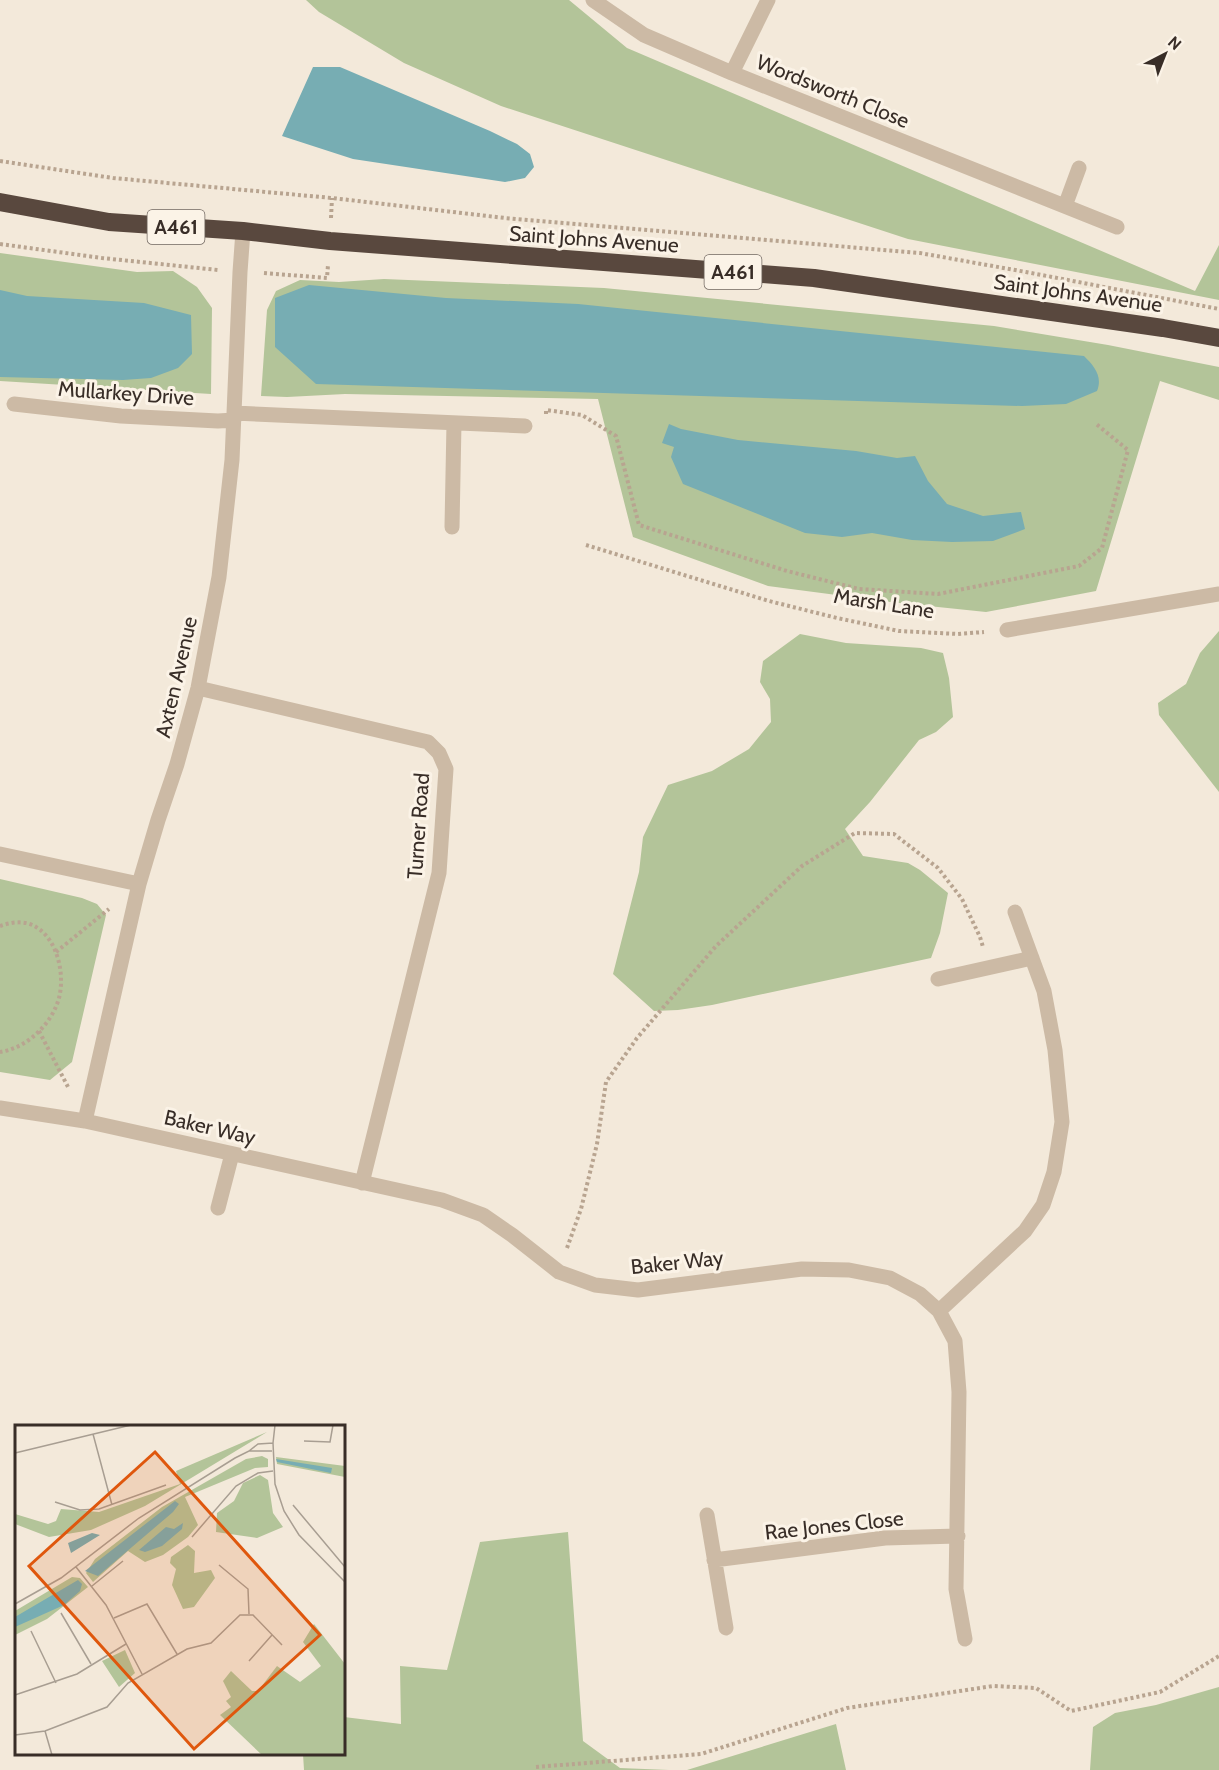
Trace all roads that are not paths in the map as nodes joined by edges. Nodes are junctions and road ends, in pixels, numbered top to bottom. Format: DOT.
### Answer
graph roads {
  1 [pos="593,0"];
  2 [pos="768,0"];
  3 [pos="732,73"];
  4 [pos="1079,168"];
  5 [pos="0,202"];
  6 [pos="1065,206"];
  7 [pos="1117,227"];
  8 [pos="243,231"];
  9 [pos="1219,338"];
  10 [pos="14,405"];
  11 [pos="234,416"];
  12 [pos="454,423"];
  13 [pos="525,426"];
  14 [pos="452,527"];
  15 [pos="1219,594"];
  16 [pos="1007,630"];
  17 [pos="198,688"];
  18 [pos="0,854"];
  19 [pos="139,884"];
  20 [pos="1016,912"];
  21 [pos="1032,958"];
  22 [pos="938,980"];
  23 [pos="0,1108"];
  24 [pos="85,1121"];
  25 [pos="232,1154"];
  26 [pos="362,1183"];
  27 [pos="218,1208"];
  28 [pos="939,1311"];
  29 [pos="706,1515"];
  30 [pos="958,1536"];
  31 [pos="714,1560"];
  32 [pos="726,1628"];
  33 [pos="965,1639"];
  1 -- 3 [label="street, Wordsworth Close"];
  2 -- 3 [label="street"];
  3 -- 6 [label="street, Wordsworth Close"];
  4 -- 6 [label="street"];
  5 -- 8 [label="highway, Saint Johns Avenue / A461"];
  6 -- 7 [label="street, Wordsworth Close"];
  8 -- 9 [label="highway, Saint Johns Avenue / A461"];
  8 -- 11 [label="street, Axten Avenue"];
  10 -- 11 [label="street, Mullarkey Drive"];
  11 -- 12 [label="street, Mullarkey Drive"];
  11 -- 17 [label="street, Axten Avenue"];
  12 -- 13 [label="street, Mullarkey Drive"];
  12 -- 14 [label="street"];
  15 -- 16 [label="street"];
  17 -- 19 [label="street, Axten Avenue"];
  17 -- 26 [label="street, Turner Road"];
  18 -- 19 [label="street"];
  19 -- 24 [label="street, Axten Avenue"];
  20 -- 21 [label="street"];
  21 -- 22 [label="street"];
  21 -- 28 [label="street"];
  23 -- 24 [label="street, Baker Way"];
  24 -- 25 [label="street, Baker Way"];
  25 -- 26 [label="street, Baker Way"];
  25 -- 27 [label="street"];
  26 -- 28 [label="street, Baker Way"];
  28 -- 30 [label="street, Baker Way"];
  29 -- 31 [label="street"];
  30 -- 31 [label="street, Rae Jones Close"];
  30 -- 33 [label="street, Baker Way"];
  31 -- 32 [label="street"];
}
